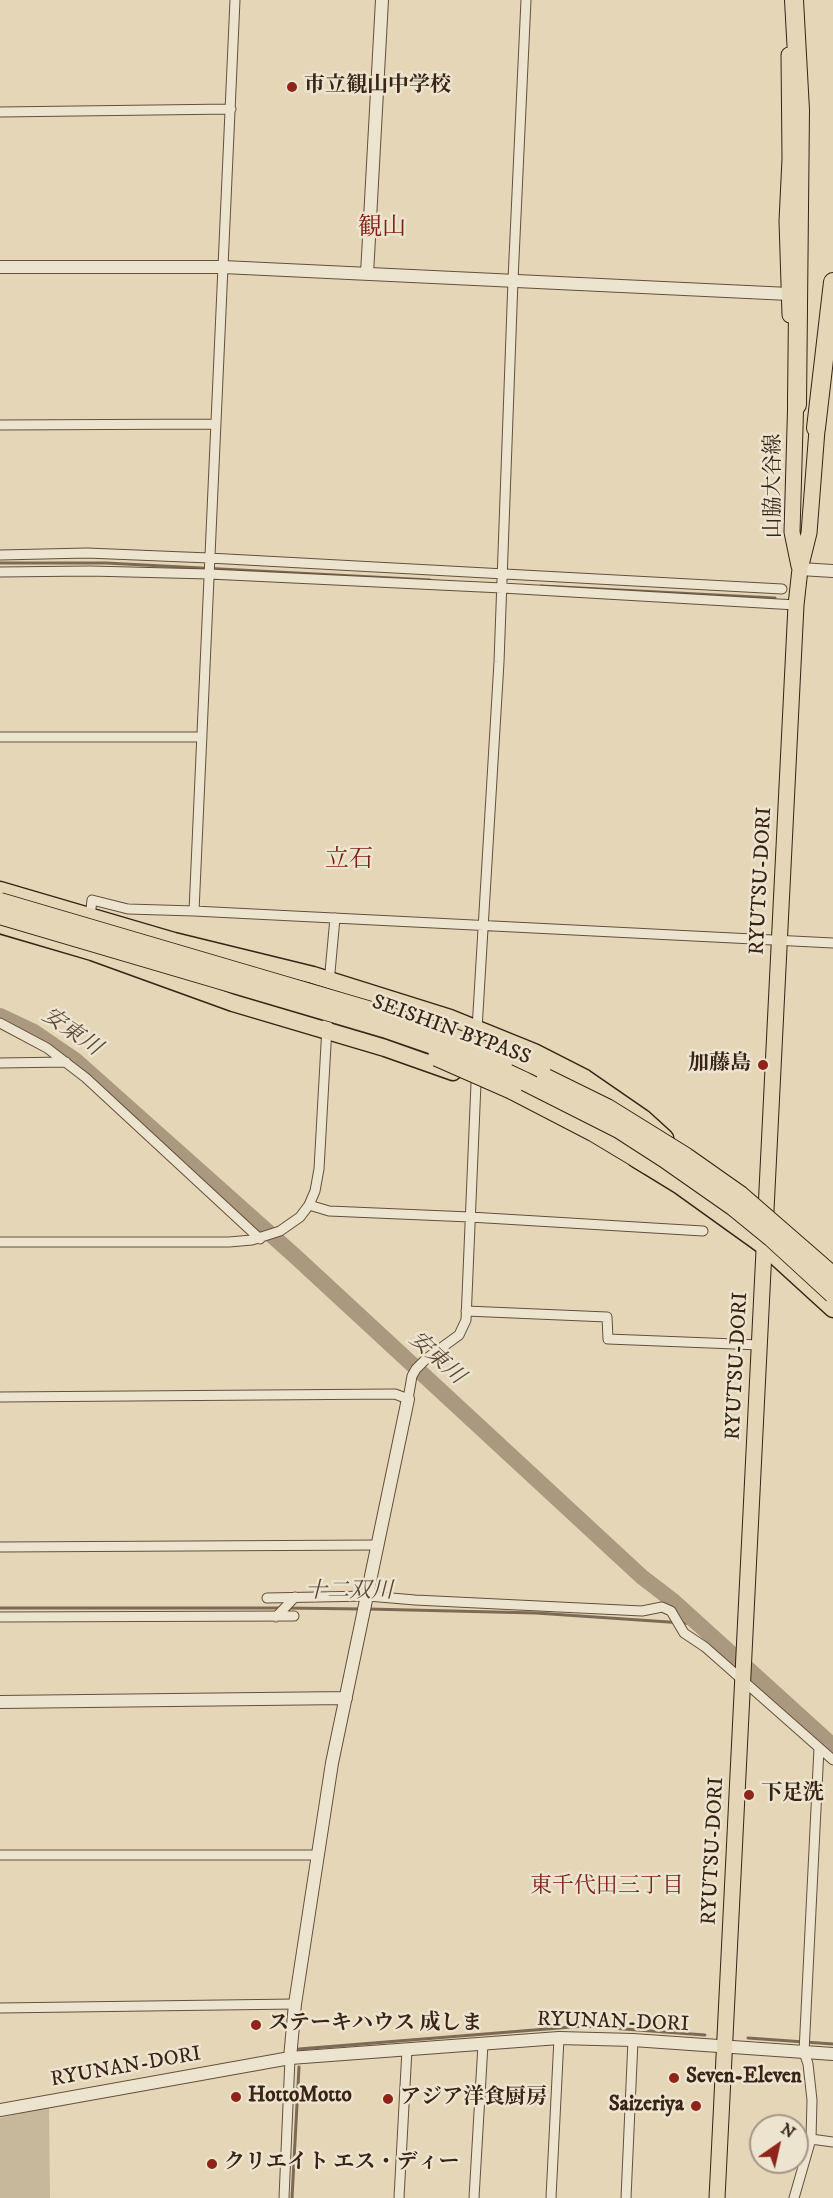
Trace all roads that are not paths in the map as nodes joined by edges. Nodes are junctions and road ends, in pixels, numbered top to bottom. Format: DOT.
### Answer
graph roads {
  1 [pos="236,0"];
  2 [pos="382,0"];
  3 [pos="526,0"];
  4 [pos="786,0"];
  5 [pos="794,0"];
  6 [pos="231,109"];
  7 [pos="0,112"];
  8 [pos="0,267"];
  9 [pos="223,267"];
  10 [pos="367,273"];
  11 [pos="513,280"];
  12 [pos="833,282"];
  13 [pos="789,294"];
  14 [pos="833,339"];
  15 [pos="798,405"];
  16 [pos="216,424"];
  17 [pos="0,425"];
  18 [pos="816,428"];
  19 [pos="0,555"];
  20 [pos="209,558"];
  21 [pos="800,569"];
  22 [pos="833,571"];
  23 [pos="0,572"];
  24 [pos="502,573"];
  25 [pos="209,574"];
  26 [pos="502,588"];
  27 [pos="782,589"];
  28 [pos="796,605"];
  29 [pos="0,737"];
  30 [pos="201,737"];
  31 [pos="0,890"];
  32 [pos="0,902"];
  33 [pos="194,911"];
  34 [pos="0,915"];
  35 [pos="90,917"];
  36 [pos="335,918"];
  37 [pos="0,925"];
  38 [pos="482,926"];
  39 [pos="53,931"];
  40 [pos="780,940"];
  41 [pos="833,943"];
  42 [pos="146,944"];
  43 [pos="329,981"];
  44 [pos="0,1023"];
  45 [pos="477,1029"];
  46 [pos="327,1030"];
  47 [pos="66,1062"];
  48 [pos="0,1063"];
  49 [pos="476,1083"];
  50 [pos="672,1145"];
  51 [pos="648,1165"];
  52 [pos="309,1205"];
  53 [pos="767,1212"];
  54 [pos="470,1217"];
  55 [pos="703,1231"];
  56 [pos="260,1239"];
  57 [pos="0,1242"];
  58 [pos="765,1247"];
  59 [pos="833,1270"];
  60 [pos="833,1276"];
  61 [pos="833,1294"];
  62 [pos="833,1309"];
  63 [pos="466,1311"];
  64 [pos="760,1345"];
  65 [pos="0,1397"];
  66 [pos="408,1399"];
  67 [pos="378,1545"];
  68 [pos="0,1547"];
  69 [pos="294,1597"];
  70 [pos="267,1598"];
  71 [pos="366,1603"];
  72 [pos="294,1616"];
  73 [pos="0,1617"];
  74 [pos="276,1617"];
  75 [pos="743,1677"];
  76 [pos="346,1698"];
  77 [pos="0,1702"];
  78 [pos="819,1748"];
  79 [pos="833,1760"];
  80 [pos="0,1855"];
  81 [pos="317,1855"];
  82 [pos="295,2004"];
  83 [pos="0,2008"];
  84 [pos="559,2038"];
  85 [pos="633,2040"];
  86 [pos="483,2044"];
  87 [pos="726,2048"];
  88 [pos="407,2049"];
  89 [pos="804,2052"];
  90 [pos="833,2054"];
  91 [pos="290,2058"];
  92 [pos="0,2110"];
  93 [pos="811,2139"];
  94 [pos="833,2142"];
  95 [pos="284,2198"];
  96 [pos="399,2198"];
  97 [pos="474,2198"];
  98 [pos="551,2198"];
  99 [pos="626,2198"];
  100 [pos="717,2198"];
  101 [pos="794,2198"];
  1 -- 6 [label="street"];
  2 -- 10 [label="street"];
  3 -- 11 [label="street"];
  4 -- 13 [label="main road, 山脇大谷線"];
  5 -- 15 [label="highway"];
  6 -- 7 [label="street"];
  6 -- 9 [label="street"];
  8 -- 9 [label="street"];
  9 -- 10 [label="street"];
  9 -- 16 [label="street"];
  10 -- 11 [label="street"];
  11 -- 13 [label="street"];
  11 -- 24 [label="street"];
  12 -- 18 [label="highway"];
  13 -- 15 [label="main road, 山脇大谷線"];
  14 -- 18 [label="main road, 山脇大谷線"];
  15 -- 21 [label="main road, 山脇大谷線"];
  16 -- 17 [label="street"];
  16 -- 20 [label="street"];
  18 -- 21 [label="main road, 山脇大谷線"];
  19 -- 20 [label="street"];
  20 -- 24 [label="street"];
  20 -- 25 [label="street"];
  21 -- 22 [label="street"];
  21 -- 28 [label="main road, RYUTSU-DORI"];
  23 -- 25 [label="street"];
  24 -- 26 [label="street"];
  24 -- 27 [label="street"];
  25 -- 26 [label="street"];
  25 -- 30 [label="street"];
  26 -- 28 [label="street"];
  26 -- 38 [label="street"];
  28 -- 40 [label="main road, RYUTSU-DORI"];
  29 -- 30 [label="street"];
  30 -- 33 [label="street"];
  31 -- 35 [label="highway"];
  32 -- 42 [label="highway, SEISHIN BYPASS, bridge"];
  33 -- 35 [label="street"];
  33 -- 36 [label="street"];
  34 -- 39 [label="highway, SEISHIN BYPASS, bridge"];
  35 -- 43 [label="highway"];
  36 -- 38 [label="street"];
  36 -- 43 [label="street"];
  37 -- 46 [label="highway"];
  38 -- 40 [label="street"];
  38 -- 45 [label="street"];
  39 -- 51 [label="highway, bridge"];
  39 -- 61 [label="highway, SEISHIN BYPASS, bridge"];
  40 -- 41 [label="street"];
  40 -- 53 [label="main road, RYUTSU-DORI"];
  42 -- 50 [label="highway, bridge"];
  42 -- 60 [label="highway, SEISHIN BYPASS, bridge"];
  43 -- 45 [label="highway"];
  43 -- 46 [label="street"];
  44 -- 47 [label="street"];
  45 -- 50 [label="highway"];
  46 -- 49 [label="highway"];
  46 -- 52 [label="street"];
  47 -- 48 [label="street"];
  47 -- 56 [label="street"];
  49 -- 51 [label="highway"];
  49 -- 54 [label="street"];
  50 -- 53 [label="highway"];
  51 -- 58 [label="highway"];
  52 -- 54 [label="street"];
  52 -- 56 [label="street"];
  53 -- 58 [label="main road, RYUTSU-DORI"];
  53 -- 59 [label="highway"];
  54 -- 55 [label="street"];
  54 -- 63 [label="street"];
  56 -- 57 [label="street"];
  58 -- 62 [label="highway"];
  58 -- 64 [label="main road, RYUTSU-DORI"];
  63 -- 64 [label="street"];
  63 -- 66 [label="street"];
  64 -- 75 [label="main road, RYUTSU-DORI"];
  65 -- 66 [label="street"];
  66 -- 67 [label="street"];
  67 -- 68 [label="street"];
  67 -- 71 [label="street"];
  69 -- 70 [label="street"];
  69 -- 71 [label="street"];
  69 -- 74 [label="street"];
  71 -- 75 [label="street"];
  71 -- 76 [label="street"];
  72 -- 74 [label="street"];
  73 -- 74 [label="street"];
  75 -- 78 [label="street"];
  75 -- 87 [label="main road, RYUTSU-DORI"];
  76 -- 77 [label="street"];
  76 -- 81 [label="street"];
  78 -- 79 [label="street"];
  78 -- 89 [label="street"];
  80 -- 81 [label="street"];
  81 -- 82 [label="street"];
  82 -- 83 [label="street"];
  82 -- 91 [label="street"];
  84 -- 85 [label="street, RYUNAN-DORI"];
  84 -- 86 [label="street, RYUNAN-DORI"];
  84 -- 98 [label="street"];
  85 -- 87 [label="street, RYUNAN-DORI"];
  85 -- 99 [label="street"];
  86 -- 88 [label="street, RYUNAN-DORI"];
  86 -- 97 [label="street"];
  87 -- 89 [label="street, RYUNAN-DORI"];
  87 -- 100 [label="main road, RYUTSU-DORI"];
  88 -- 91 [label="street, RYUNAN-DORI"];
  88 -- 96 [label="street"];
  89 -- 90 [label="street, RYUNAN-DORI"];
  89 -- 93 [label="street"];
  91 -- 92 [label="street, RYUNAN-DORI"];
  91 -- 95 [label="street"];
  93 -- 94 [label="street"];
  93 -- 101 [label="street"];
}
